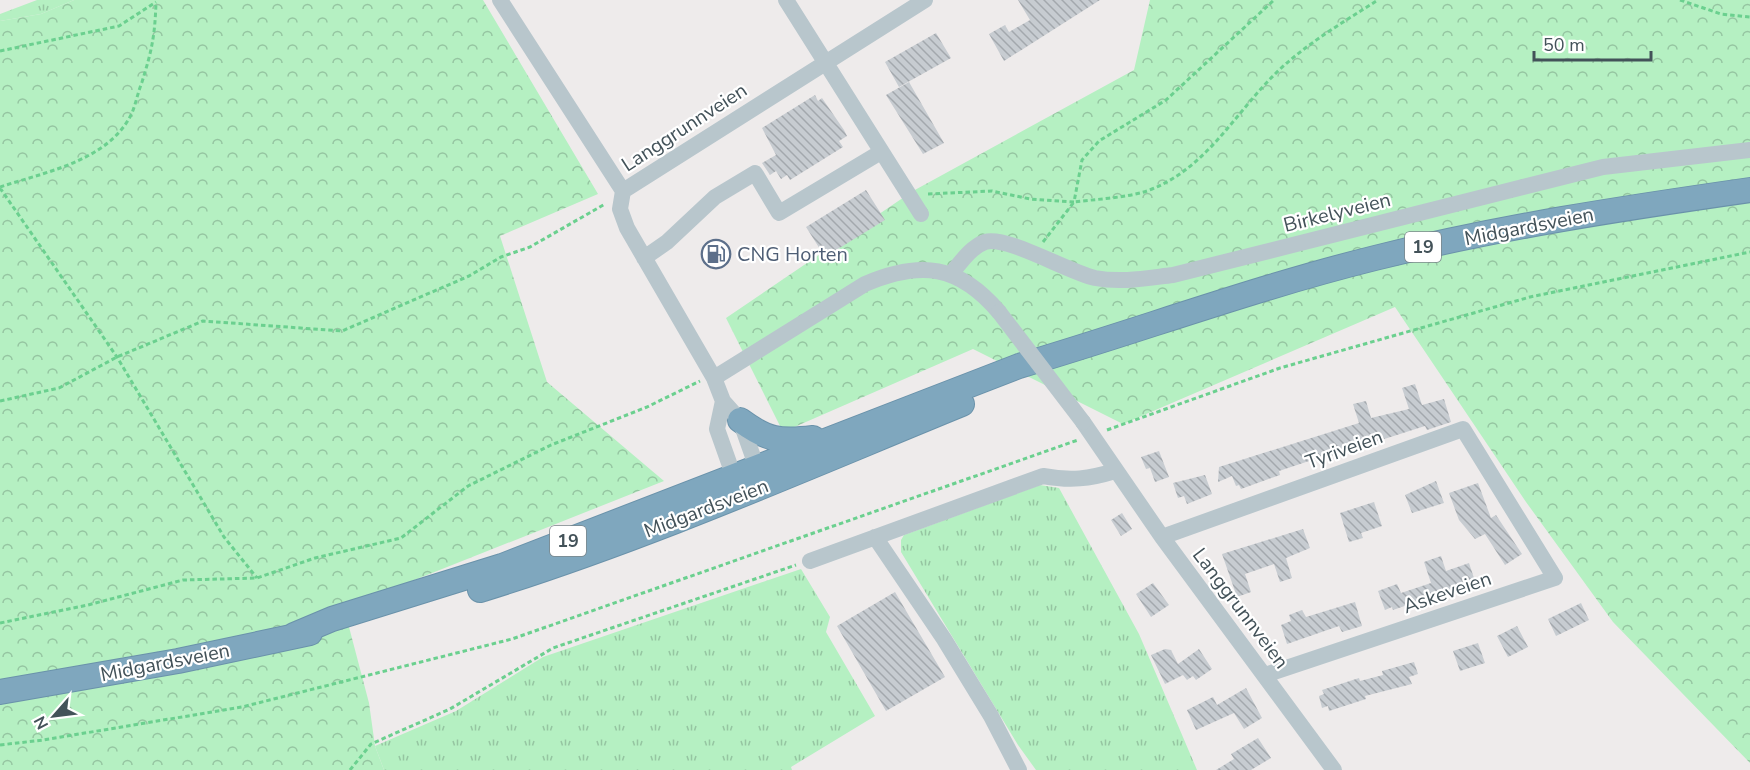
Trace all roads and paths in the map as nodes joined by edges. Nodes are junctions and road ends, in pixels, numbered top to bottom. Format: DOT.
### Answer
graph roads {
  1 [pos="500,0"];
  2 [pos="786,0"];
  3 [pos="925,0"];
  4 [pos="1274,0"];
  5 [pos="1378,0"];
  6 [pos="1680,0"];
  7 [pos="156,1"];
  8 [pos="1750,17"];
  9 [pos="0,51"];
  10 [pos="825,62"];
  11 [pos="1750,150"];
  12 [pos="881,152"];
  13 [pos="0,188"];
  14 [pos="1750,190"];
  15 [pos="623,191"];
  16 [pos="908,195"];
  17 [pos="1074,202"];
  18 [pos="921,214"];
  19 [pos="1750,252"];
  20 [pos="1034,254"];
  21 [pos="644,258"];
  22 [pos="951,273"];
  23 [pos="1104,341"];
  24 [pos="117,357"];
  25 [pos="714,378"];
  26 [pos="0,401"];
  27 [pos="723,401"];
  28 [pos="740,420"];
  29 [pos="1087,429"];
  30 [pos="839,435"];
  31 [pos="1115,471"];
  32 [pos="748,479"];
  33 [pos="1506,499"];
  34 [pos="875,537"];
  35 [pos="1162,537"];
  36 [pos="810,561"];
  37 [pos="257,578"];
  38 [pos="0,623"];
  39 [pos="1265,675"];
  40 [pos="0,692"];
  41 [pos="0,745"];
  42 [pos="350,770"];
  43 [pos="1018,770"];
  44 [pos="1334,770"];
  1 -- 15 [label="street"];
  2 -- 10 [label="street"];
  3 -- 10 [label="street, Langgrunnveien"];
  4 -- 17 [label="path"];
  5 -- 17 [label="path"];
  6 -- 8 [label="path"];
  7 -- 9 [label="path"];
  7 -- 13 [label="path"];
  10 -- 12 [label="street"];
  10 -- 15 [label="street, Langgrunnveien"];
  11 -- 20 [label="street, Birkelyveien"];
  12 -- 16 [label="street"];
  12 -- 21 [label="street"];
  13 -- 24 [label="path"];
  14 -- 23 [label="highway, Midgardsveien / 19"];
  15 -- 21 [label="street, Langgrunnveien"];
  15 -- 24 [label="path"];
  16 -- 17 [label="path"];
  16 -- 18 [label="street"];
  17 -- 20 [label="path"];
  19 -- 29 [label="path"];
  20 -- 22 [label="street, Birkelyveien"];
  21 -- 25 [label="street, Langgrunnveien"];
  22 -- 25 [label="street"];
  22 -- 29 [label="street, Langgrunnveien, bridge"];
  23 -- 30 [label="highway, Midgardsveien / 19"];
  23 -- 32 [label="highway, Midgardsveien / 19"];
  24 -- 26 [label="path"];
  24 -- 37 [label="path"];
  25 -- 27 [label="street, Langgrunnveien"];
  25 -- 37 [label="path"];
  27 -- 28 [label="street, Langgrunnveien"];
  27 -- 32 [label="street"];
  28 -- 30 [label="highway, 19"];
  28 -- 32 [label="street, Langgrunnveien"];
  29 -- 31 [label="street, Langgrunnveien"];
  29 -- 41 [label="path"];
  30 -- 32 [label="highway, Midgardsveien / 19"];
  31 -- 34 [label="street"];
  31 -- 35 [label="street, Langgrunnveien"];
  32 -- 40 [label="highway, Midgardsveien / 19"];
  33 -- 35 [label="street, Tyriveien"];
  33 -- 39 [label="street, Askeveien"];
  34 -- 36 [label="street"];
  34 -- 43 [label="street"];
  35 -- 39 [label="street, Langgrunnveien"];
  36 -- 42 [label="path"];
  37 -- 38 [label="path"];
  39 -- 44 [label="street, Langgrunnveien"];
}
